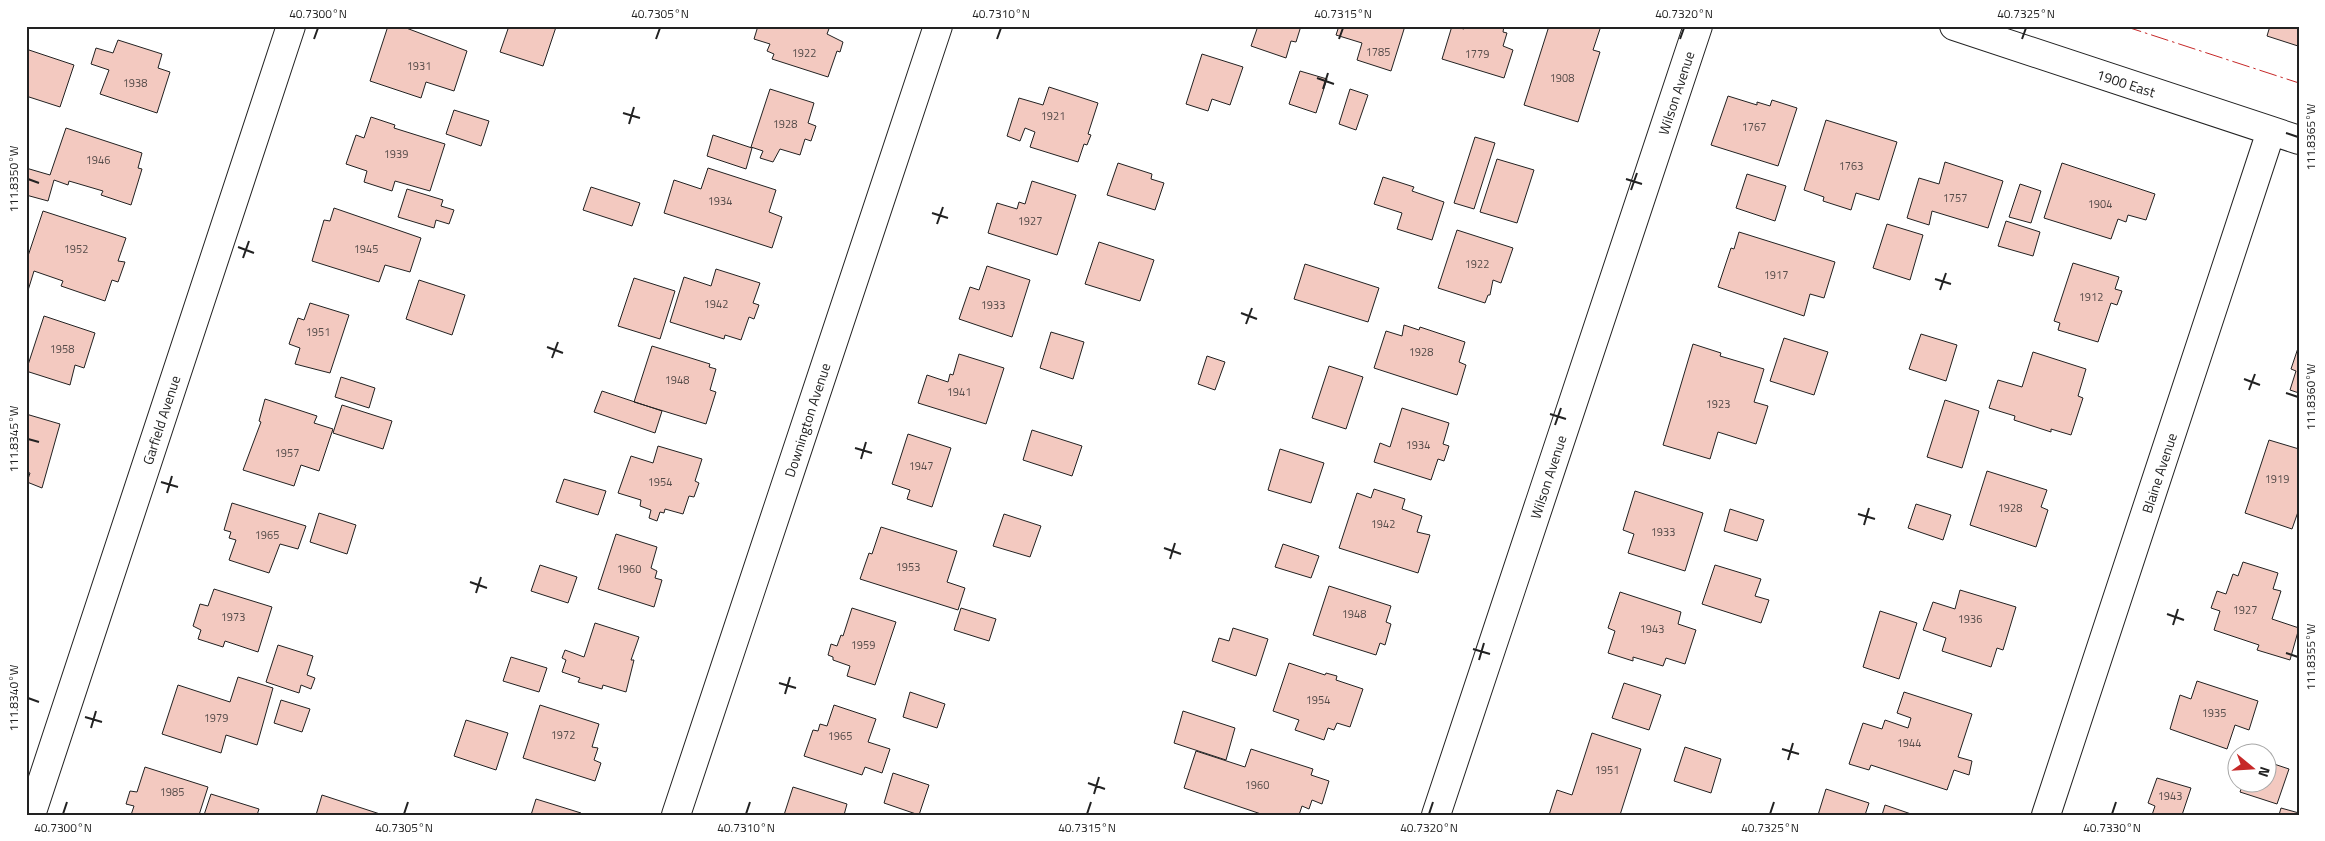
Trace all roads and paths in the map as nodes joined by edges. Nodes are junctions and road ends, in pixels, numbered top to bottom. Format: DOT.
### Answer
graph roads {
  1 [pos="291,26"];
  2 [pos="938,26"];
  3 [pos="1698,26"];
  4 [pos="1954,26"];
  5 [pos="2271,131"];
  6 [pos="2299,140"];
  7 [pos="31,815"];
  8 [pos="676,815"];
  9 [pos="1436,815"];
  10 [pos="2046,815"];
  1 -- 7 [label="street, Garfield Avenue"];
  2 -- 8 [label="street, Downington Avenue"];
  3 -- 9 [label="street, Wilson Avenue"];
  4 -- 5 [label="street, 1900 East"];
  5 -- 6 [label="street, 1900 East"];
  5 -- 10 [label="street, Blaine Avenue"];
}
